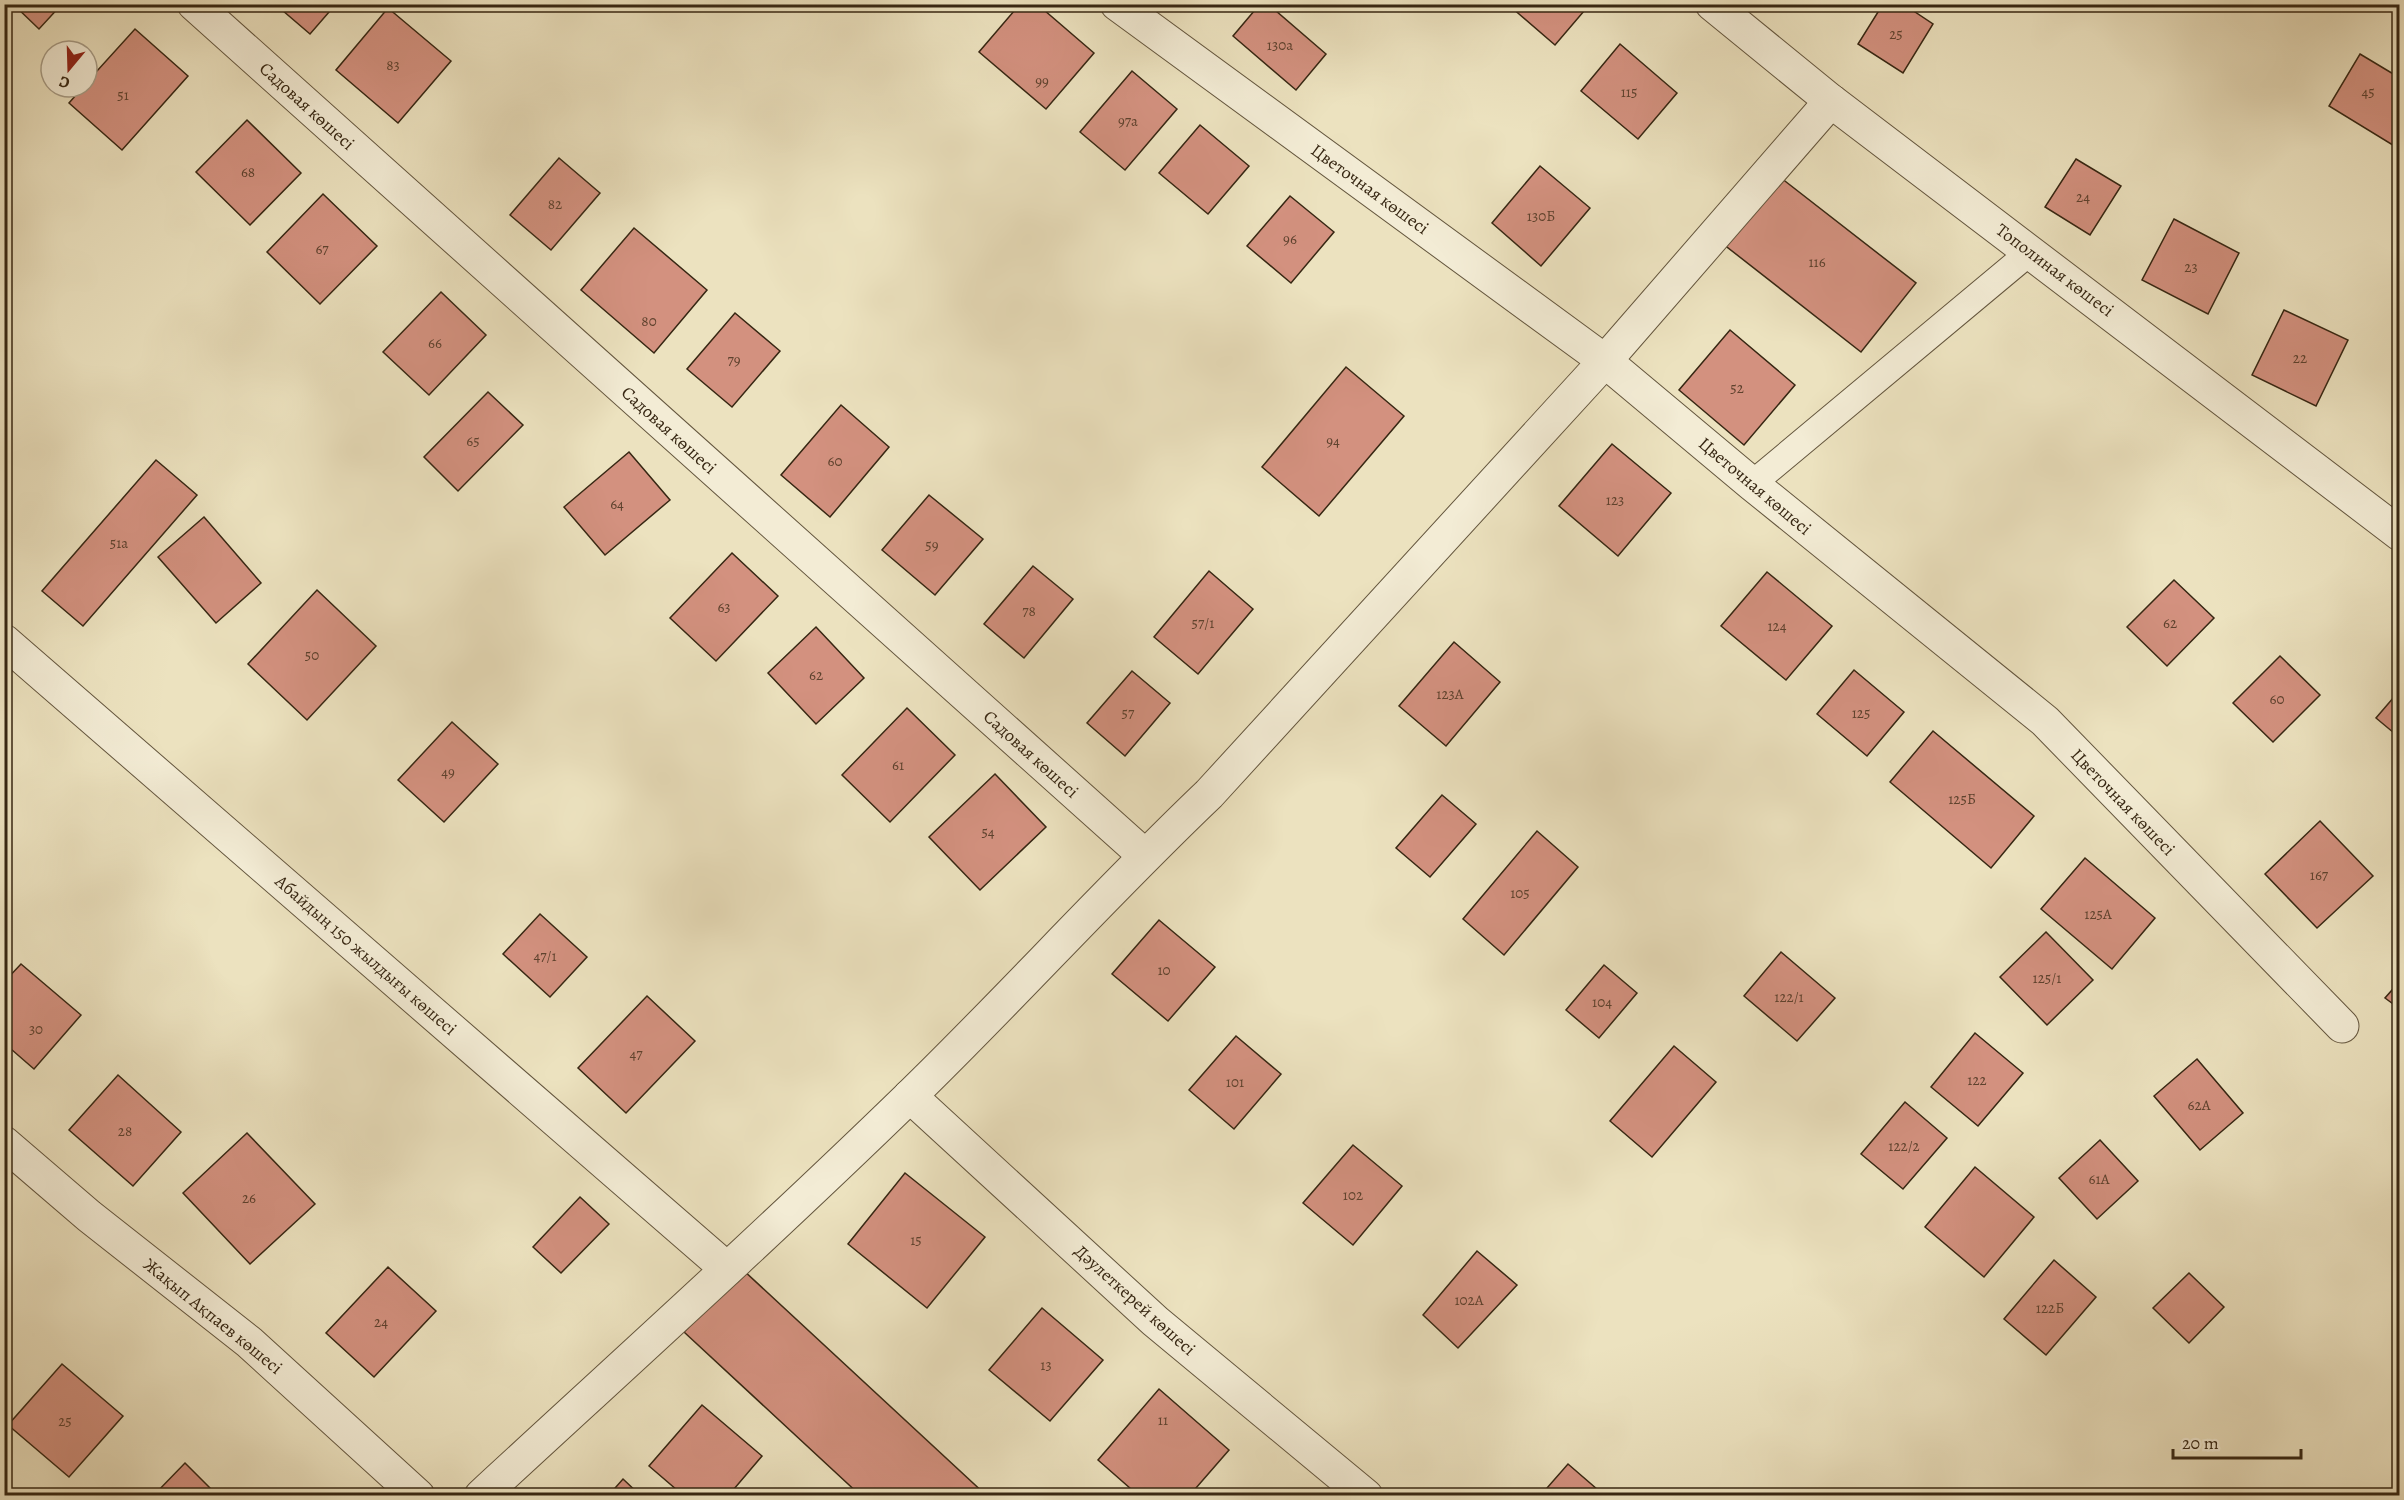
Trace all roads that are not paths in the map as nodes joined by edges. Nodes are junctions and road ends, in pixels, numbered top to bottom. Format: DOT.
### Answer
graph roads {
  1 [pos="194,4"];
  2 [pos="1117,4"];
  3 [pos="1712,4"];
  4 [pos="1831,101"];
  5 [pos="2030,252"];
  6 [pos="1605,361"];
  7 [pos="1752,484"];
  8 [pos="2400,534"];
  9 [pos="4,641"];
  10 [pos="1144,855"];
  11 [pos="2342,1026"];
  12 [pos="910,1096"];
  13 [pos="4,1143"];
  14 [pos="727,1269"];
  15 [pos="418,1496"];
  16 [pos="481,1496"];
  17 [pos="1366,1496"];
  1 -- 10 [label="street, Садовая көшесі"];
  2 -- 6 [label="street, Цветочная көшесі"];
  3 -- 4 [label="street, Тополиная көшесі"];
  4 -- 5 [label="street, Тополиная көшесі"];
  4 -- 6 [label="street"];
  5 -- 7 [label="lane"];
  5 -- 8 [label="street, Тополиная көшесі"];
  6 -- 7 [label="street, Цветочная көшесі"];
  6 -- 10 [label="street"];
  7 -- 11 [label="street, Цветочная көшесі"];
  9 -- 14 [label="street, Абайдың 150 жылдығы көшесі"];
  10 -- 12 [label="street"];
  12 -- 14 [label="street"];
  12 -- 17 [label="street, Дәулеткерей көшесі"];
  13 -- 15 [label="street, Жақып Ақпаев көшесі"];
  14 -- 16 [label="street"];
}
